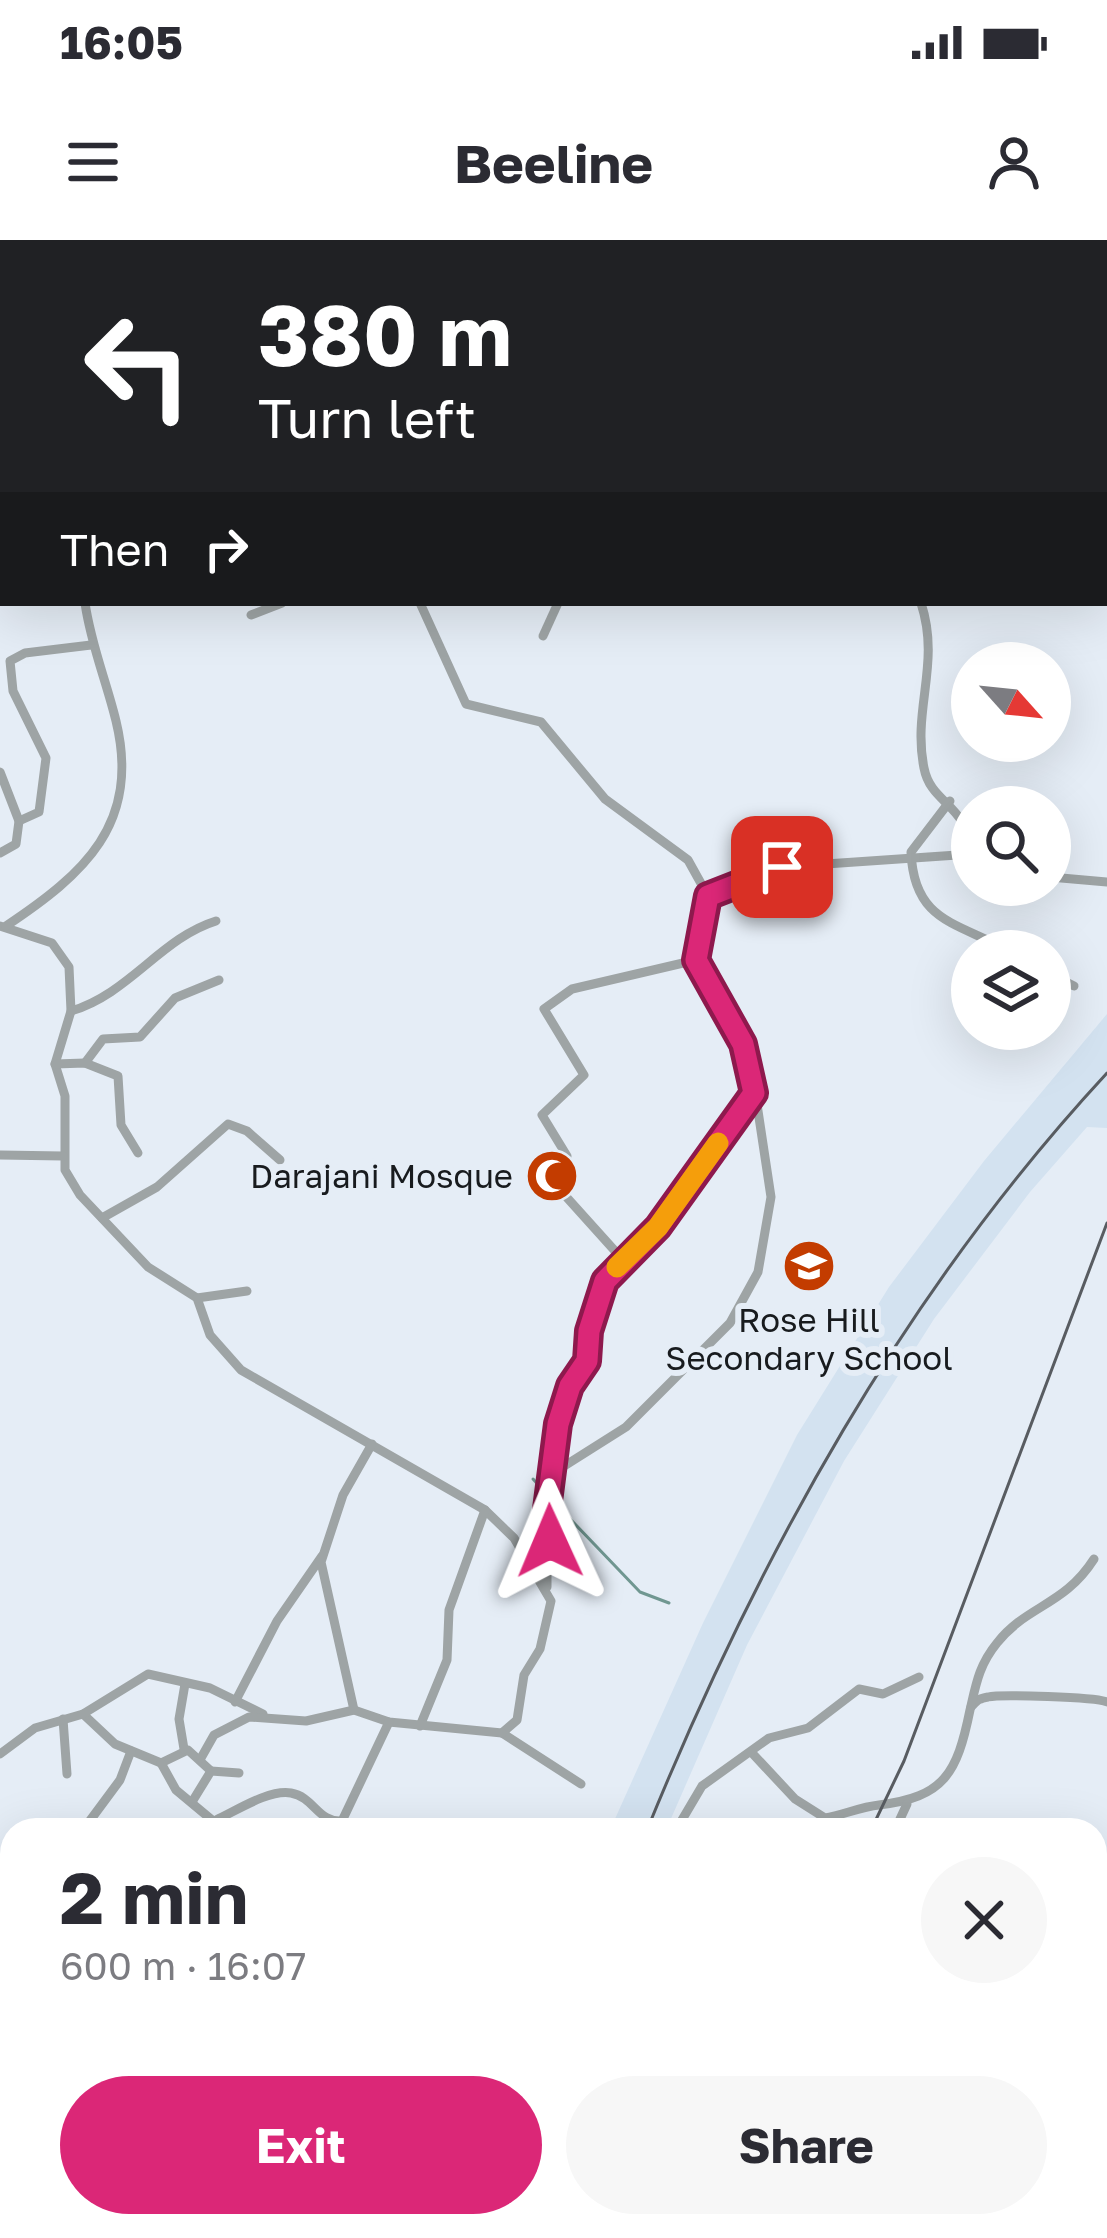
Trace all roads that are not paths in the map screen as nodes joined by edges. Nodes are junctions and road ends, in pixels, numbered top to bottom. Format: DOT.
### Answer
graph roads {
  1 [pos="85,606"];
  2 [pos="274,606"];
  3 [pos="421,606"];
  4 [pos="557,606"];
  5 [pos="922,606"];
  6 [pos="251,615"];
  7 [pos="543,636"];
  8 [pos="91,645"];
  9 [pos="0,772"];
  10 [pos="950,801"];
  11 [pos="19,820"];
  12 [pos="0,853"];
  13 [pos="951,855"];
  14 [pos="910,858"];
  15 [pos="1071,879"];
  16 [pos="1107,882"];
  17 [pos="708,896"];
  18 [pos="216,922"];
  19 [pos="3,926"];
  20 [pos="966,930"];
  21 [pos="696,960"];
  22 [pos="219,980"];
  23 [pos="1071,984"];
  24 [pos="1074,986"];
  25 [pos="71,1011"];
  26 [pos="55,1064"];
  27 [pos="85,1064"];
  28 [pos="754,1093"];
  29 [pos="138,1153"];
  30 [pos="0,1155"];
  31 [pos="62,1156"];
  32 [pos="280,1160"];
  33 [pos="102,1218"];
  34 [pos="624,1261"];
  35 [pos="247,1291"];
  36 [pos="197,1298"];
  37 [pos="372,1444"];
  38 [pos="550,1474"];
  39 [pos="485,1510"];
  40 [pos="322,1556"];
  41 [pos="1094,1559"];
  42 [pos="547,1588"];
  43 [pos="919,1677"];
  44 [pos="185,1684"];
  45 [pos="235,1702"];
  46 [pos="1107,1702"];
  47 [pos="971,1707"];
  48 [pos="353,1710"];
  49 [pos="83,1714"];
  50 [pos="273,1718"];
  51 [pos="63,1719"];
  52 [pos="388,1722"];
  53 [pos="421,1726"];
  54 [pos="502,1733"];
  55 [pos="184,1749"];
  56 [pos="131,1751"];
  57 [pos="752,1753"];
  58 [pos="0,1754"];
  59 [pos="201,1758"];
  60 [pos="160,1763"];
  61 [pos="211,1771"];
  62 [pos="239,1773"];
  63 [pos="67,1774"];
  64 [pos="581,1784"];
  65 [pos="192,1802"];
  66 [pos="907,1804"];
  67 [pos="92,1818"];
  68 [pos="213,1818"];
  69 [pos="221,1818"];
  70 [pos="324,1818"];
  71 [pos="343,1818"];
  72 [pos="683,1818"];
  73 [pos="901,1818"];
  1 -- 8 [label="street"];
  2 -- 6 [label="street"];
  3 -- 17 [label="street"];
  4 -- 7 [label="street"];
  5 -- 10 [label="street"];
  8 -- 11 [label="street"];
  8 -- 19 [label="street"];
  9 -- 11 [label="street"];
  10 -- 14 [label="street"];
  11 -- 12 [label="street"];
  13 -- 14 [label="street"];
  14 -- 17 [label="street"];
  14 -- 20 [label="street"];
  15 -- 16 [label="street"];
  17 -- 21 [label="street"];
  18 -- 25 [label="street"];
  19 -- 25 [label="street"];
  21 -- 28 [label="street"];
  21 -- 34 [label="street"];
  22 -- 27 [label="street"];
  23 -- 24 [label="street"];
  25 -- 26 [label="street"];
  26 -- 27 [label="street"];
  26 -- 31 [label="street"];
  27 -- 29 [label="street"];
  28 -- 34 [label="street"];
  28 -- 38 [label="street"];
  30 -- 31 [label="street"];
  31 -- 33 [label="street"];
  32 -- 33 [label="street"];
  33 -- 36 [label="street"];
  34 -- 38 [label="street"];
  35 -- 36 [label="street"];
  36 -- 37 [label="street"];
  37 -- 39 [label="street"];
  37 -- 40 [label="street"];
  38 -- 42 [label="street"];
  39 -- 42 [label="street"];
  39 -- 53 [label="street"];
  40 -- 45 [label="street"];
  40 -- 48 [label="street"];
  41 -- 47 [label="street"];
  42 -- 54 [label="street"];
  43 -- 57 [label="street"];
  44 -- 45 [label="street"];
  44 -- 49 [label="street"];
  44 -- 55 [label="street"];
  45 -- 50 [label="street"];
  46 -- 47 [label="street"];
  47 -- 66 [label="street"];
  48 -- 50 [label="street"];
  48 -- 52 [label="street"];
  49 -- 51 [label="street"];
  49 -- 56 [label="street"];
  50 -- 59 [label="street"];
  51 -- 58 [label="street"];
  51 -- 63 [label="street"];
  52 -- 53 [label="street"];
  52 -- 71 [label="street"];
  53 -- 54 [label="street"];
  54 -- 64 [label="street"];
  55 -- 59 [label="street"];
  55 -- 60 [label="street"];
  56 -- 60 [label="street"];
  56 -- 67 [label="street"];
  57 -- 66 [label="street"];
  57 -- 72 [label="street"];
  59 -- 61 [label="street"];
  60 -- 65 [label="street"];
  61 -- 62 [label="street"];
  61 -- 65 [label="street"];
  65 -- 68 [label="street"];
  66 -- 73 [label="street"];
  69 -- 70 [label="street"];
}
